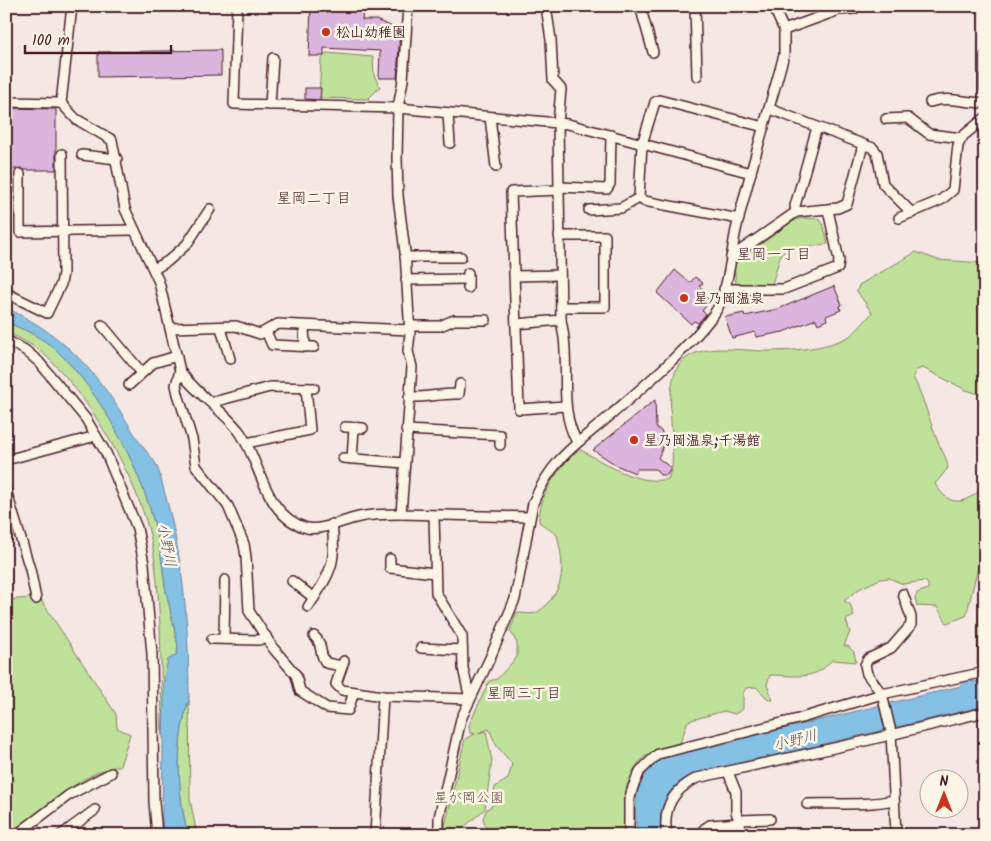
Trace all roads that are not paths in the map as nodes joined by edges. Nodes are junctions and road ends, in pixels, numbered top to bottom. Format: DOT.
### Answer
graph roads {
  1 [pos="95,6"];
  2 [pos="237,6"];
  3 [pos="408,6"];
  4 [pos="546,6"];
  5 [pos="640,6"];
  6 [pos="695,6"];
  7 [pos="773,6"];
  8 [pos="72,7"];
  9 [pos="854,10"];
  10 [pos="784,30"];
  11 [pos="653,52"];
  12 [pos="985,56"];
  13 [pos="273,58"];
  14 [pos="696,76"];
  15 [pos="985,88"];
  16 [pos="6,102"];
  17 [pos="930,102"];
  18 [pos="61,103"];
  19 [pos="985,103"];
  20 [pos="270,105"];
  21 [pos="398,108"];
  22 [pos="770,108"];
  23 [pos="448,114"];
  24 [pos="490,117"];
  25 [pos="985,118"];
  26 [pos="886,119"];
  27 [pos="558,123"];
  28 [pos="764,127"];
  29 [pos="817,127"];
  30 [pos="611,135"];
  31 [pos="962,138"];
  32 [pos="450,143"];
  33 [pos="642,144"];
  34 [pos="863,145"];
  35 [pos="62,154"];
  36 [pos="82,155"];
  37 [pos="117,160"];
  38 [pos="496,167"];
  39 [pos="751,173"];
  40 [pos="20,174"];
  41 [pos="559,189"];
  42 [pos="639,198"];
  43 [pos="210,209"];
  44 [pos="589,210"];
  45 [pos="828,210"];
  46 [pos="796,212"];
  47 [pos="912,213"];
  48 [pos="899,218"];
  49 [pos="739,219"];
  50 [pos="133,230"];
  51 [pos="63,231"];
  52 [pos="560,236"];
  53 [pos="405,257"];
  54 [pos="461,257"];
  55 [pos="731,257"];
  56 [pos="154,269"];
  57 [pos="560,274"];
  58 [pos="515,276"];
  59 [pos="406,280"];
  60 [pos="468,280"];
  61 [pos="724,289"];
  62 [pos="6,292"];
  63 [pos="561,307"];
  64 [pos="486,320"];
  65 [pos="561,320"];
  66 [pos="516,324"];
  67 [pos="102,325"];
  68 [pos="304,325"];
  69 [pos="171,328"];
  70 [pos="221,328"];
  71 [pos="409,328"];
  72 [pos="266,331"];
  73 [pos="6,340"];
  74 [pos="304,347"];
  75 [pos="314,347"];
  76 [pos="177,356"];
  77 [pos="230,359"];
  78 [pos="180,370"];
  79 [pos="142,373"];
  80 [pos="460,384"];
  81 [pos="129,385"];
  82 [pos="409,397"];
  83 [pos="213,402"];
  84 [pos="566,406"];
  85 [pos="354,428"];
  86 [pos="406,430"];
  87 [pos="96,436"];
  88 [pos="577,442"];
  89 [pos="246,443"];
  90 [pos="500,445"];
  91 [pos="6,460"];
  92 [pos="404,463"];
  93 [pos="6,490"];
  94 [pos="401,514"];
  95 [pos="434,516"];
  96 [pos="530,517"];
  97 [pos="332,524"];
  98 [pos="390,559"];
  99 [pos="435,573"];
  100 [pos="296,581"];
  101 [pos="222,586"];
  102 [pos="903,594"];
  103 [pos="314,598"];
  104 [pos="36,599"];
  105 [pos="308,607"];
  106 [pos="266,636"];
  107 [pos="212,639"];
  108 [pos="224,639"];
  109 [pos="321,639"];
  110 [pos="421,648"];
  111 [pos="462,650"];
  112 [pos="985,672"];
  113 [pos="354,692"];
  114 [pos="383,696"];
  115 [pos="883,697"];
  116 [pos="470,699"];
  117 [pos="985,712"];
  118 [pos="891,734"];
  119 [pos="728,772"];
  120 [pos="111,774"];
  121 [pos="894,800"];
  122 [pos="807,804"];
  123 [pos="95,810"];
  124 [pos="770,819"];
  125 [pos="739,822"];
  126 [pos="72,832"];
  127 [pos="16,835"];
  128 [pos="62,835"];
  129 [pos="157,835"];
  130 [pos="374,835"];
  131 [pos="439,835"];
  132 [pos="629,835"];
  133 [pos="667,835"];
  134 [pos="704,835"];
  135 [pos="741,835"];
  136 [pos="896,835"];
  1 -- 8 [label="street"];
  2 -- 20 [label="street"];
  3 -- 21 [label="street"];
  4 -- 27 [label="street"];
  5 -- 11 [label="street"];
  6 -- 14 [label="street"];
  7 -- 10 [label="street"];
  8 -- 18 [label="street"];
  9 -- 10 [label="street"];
  10 -- 22 [label="street"];
  12 -- 15 [label="street"];
  13 -- 20 [label="street"];
  16 -- 18 [label="street"];
  17 -- 19 [label="street"];
  18 -- 37 [label="street"];
  20 -- 21 [label="street"];
  21 -- 23 [label="street"];
  21 -- 53 [label="street"];
  22 -- 28 [label="street"];
  22 -- 29 [label="street"];
  23 -- 24 [label="street"];
  23 -- 32 [label="street"];
  24 -- 27 [label="street"];
  24 -- 38 [label="street"];
  25 -- 31 [label="street"];
  26 -- 31 [label="street"];
  27 -- 30 [label="street"];
  27 -- 41 [label="street"];
  28 -- 33 [label="street"];
  28 -- 39 [label="street"];
  29 -- 34 [label="street"];
  29 -- 46 [label="street"];
  30 -- 33 [label="street"];
  30 -- 41 [label="street"];
  31 -- 47 [label="street"];
  33 -- 39 [label="street"];
  33 -- 42 [label="street"];
  34 -- 45 [label="street"];
  34 -- 47 [label="street"];
  35 -- 51 [label="street"];
  36 -- 37 [label="street"];
  37 -- 50 [label="street"];
  39 -- 49 [label="street"];
  40 -- 51 [label="street"];
  41 -- 52 [label="street"];
  41 -- 58 [label="street"];
  42 -- 44 [label="street"];
  42 -- 49 [label="street"];
  43 -- 56 [label="street"];
  45 -- 46 [label="street"];
  45 -- 61 [label="street"];
  46 -- 55 [label="street"];
  47 -- 48 [label="street"];
  49 -- 55 [label="street"];
  50 -- 51 [label="street"];
  50 -- 56 [label="street"];
  51 -- 62 [label="street"];
  52 -- 57 [label="street"];
  52 -- 63 [label="street"];
  53 -- 54 [label="street"];
  53 -- 59 [label="street"];
  55 -- 61 [label="street"];
  56 -- 69 [label="street"];
  57 -- 58 [label="street"];
  57 -- 63 [label="street"];
  58 -- 66 [label="street"];
  59 -- 60 [label="street"];
  59 -- 71 [label="street"];
  61 -- 88 [label="street"];
  63 -- 65 [label="street"];
  64 -- 71 [label="street"];
  65 -- 66 [label="street"];
  65 -- 84 [label="street"];
  66 -- 84 [label="street"];
  67 -- 79 [label="street"];
  68 -- 71 [label="street"];
  68 -- 72 [label="street"];
  68 -- 74 [label="street"];
  69 -- 70 [label="street"];
  69 -- 76 [label="street"];
  70 -- 72 [label="street"];
  70 -- 77 [label="street"];
  71 -- 82 [label="street"];
  72 -- 74 [label="street"];
  73 -- 87 [label="street"];
  74 -- 75 [label="street"];
  76 -- 78 [label="street"];
  76 -- 79 [label="street"];
  78 -- 83 [label="street"];
  78 -- 106 [label="street"];
  79 -- 81 [label="street"];
  80 -- 82 [label="street"];
  82 -- 86 [label="street"];
  83 -- 89 [label="street"];
  83 -- 89 [label="street"];
  84 -- 88 [label="street"];
  85 -- 92 [label="street"];
  86 -- 90 [label="street"];
  86 -- 92 [label="street"];
  87 -- 91 [label="street"];
  87 -- 129 [label="street"];
  88 -- 96 [label="street"];
  89 -- 97 [label="street"];
  92 -- 94 [label="street"];
  93 -- 104 [label="street"];
  94 -- 95 [label="street"];
  94 -- 97 [label="street"];
  95 -- 96 [label="street"];
  95 -- 99 [label="street"];
  96 -- 116 [label="street"];
  97 -- 103 [label="street"];
  98 -- 99 [label="street"];
  99 -- 111 [label="street"];
  100 -- 103 [label="street"];
  101 -- 108 [label="street"];
  102 -- 115 [label="street"];
  103 -- 105 [label="street"];
  106 -- 108 [label="street"];
  106 -- 113 [label="street"];
  107 -- 108 [label="street"];
  109 -- 113 [label="street"];
  110 -- 111 [label="street"];
  111 -- 116 [label="street"];
  112 -- 115 [label="street"];
  113 -- 114 [label="street"];
  114 -- 116 [label="street"];
  114 -- 130 [label="street"];
  115 -- 118 [label="street"];
  115 -- 132 [label="street"];
  116 -- 131 [label="street"];
  117 -- 118 [label="street"];
  118 -- 119 [label="street"];
  118 -- 121 [label="street"];
  119 -- 125 [label="street"];
  119 -- 133 [label="street"];
  120 -- 127 [label="street"];
  121 -- 122 [label="street"];
  121 -- 136 [label="street"];
  123 -- 126 [label="street"];
  124 -- 125 [label="street"];
  125 -- 134 [label="street"];
  125 -- 135 [label="street"];
  126 -- 128 [label="street"];
}
